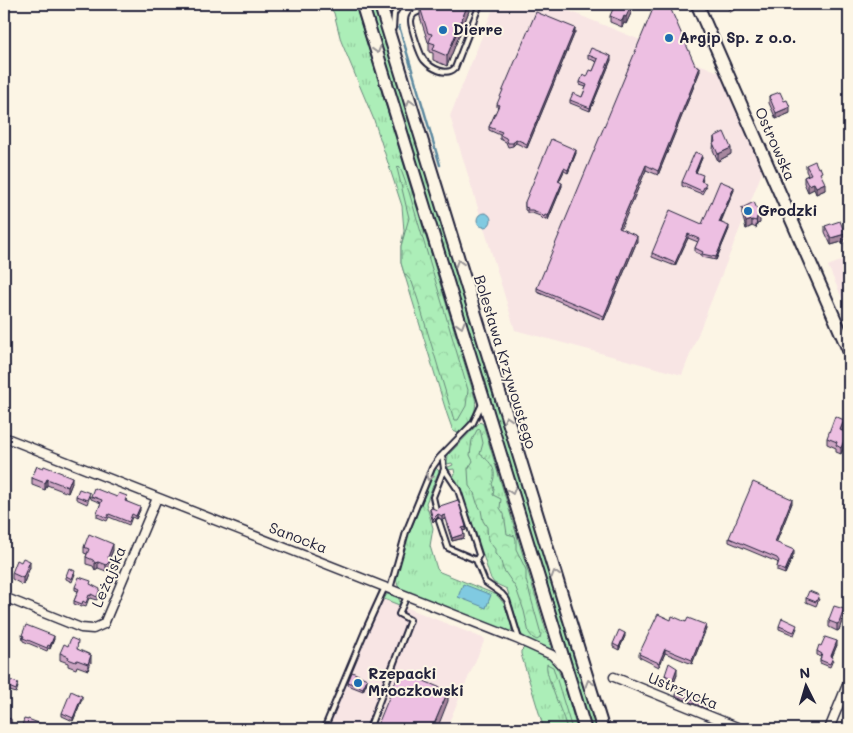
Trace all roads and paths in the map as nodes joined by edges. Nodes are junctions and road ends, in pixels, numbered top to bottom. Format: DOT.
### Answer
graph roads {
  1 [pos="362,4"];
  2 [pos="380,4"];
  3 [pos="400,4"];
  4 [pos="480,4"];
  5 [pos="697,4"];
  6 [pos="432,6"];
  7 [pos="396,57"];
  8 [pos="849,351"];
  9 [pos="482,394"];
  10 [pos="4,437"];
  11 [pos="442,455"];
  12 [pos="444,469"];
  13 [pos="157,498"];
  14 [pos="436,510"];
  15 [pos="439,521"];
  16 [pos="476,560"];
  17 [pos="388,588"];
  18 [pos="407,596"];
  19 [pos="4,597"];
  20 [pos="519,640"];
  21 [pos="614,677"];
  22 [pos="570,680"];
  23 [pos="849,680"];
  24 [pos="324,728"];
  25 [pos="333,729"];
  26 [pos="369,729"];
  27 [pos="585,729"];
  28 [pos="603,729"];
  29 [pos="742,729"];
  30 [pos="829,729"];
  1 -- 9 [label="main road, Bolesława Krzywoustego, one-way"];
  2 -- 7 [label="main road, Bolesława Krzywoustego"];
  3 -- 7 [label="lane"];
  4 -- 6 [label="lane"];
  5 -- 8 [label="main road, Ostrowska"];
  28 -- 7 [label="main road, Bolesława Krzywoustego, one-way"];
  9 -- 11 [label="lane"];
  9 -- 22 [label="main road, Bolesława Krzywoustego, one-way"];
  10 -- 13 [label="street, Sanocka"];
  11 -- 12 [label="lane"];
  11 -- 17 [label="lane, one-way"];
  12 -- 14 [label="lane"];
  12 -- 16 [label="lane"];
  13 -- 17 [label="street, Sanocka"];
  13 -- 19 [label="street, Leżajska"];
  15 -- 16 [label="lane"];
  16 -- 20 [label="lane"];
  17 -- 18 [label="street, Sanocka"];
  17 -- 24 [label="lane"];
  18 -- 20 [label="street, Sanocka"];
  18 -- 26 [label="lane"];
  20 -- 22 [label="street, Sanocka"];
  21 -- 29 [label="street, Ustrzycka"];
  22 -- 27 [label="main road, Bolesława Krzywoustego"];
  23 -- 30 [label="street"];
  24 -- 25 [label="lane"];
}
